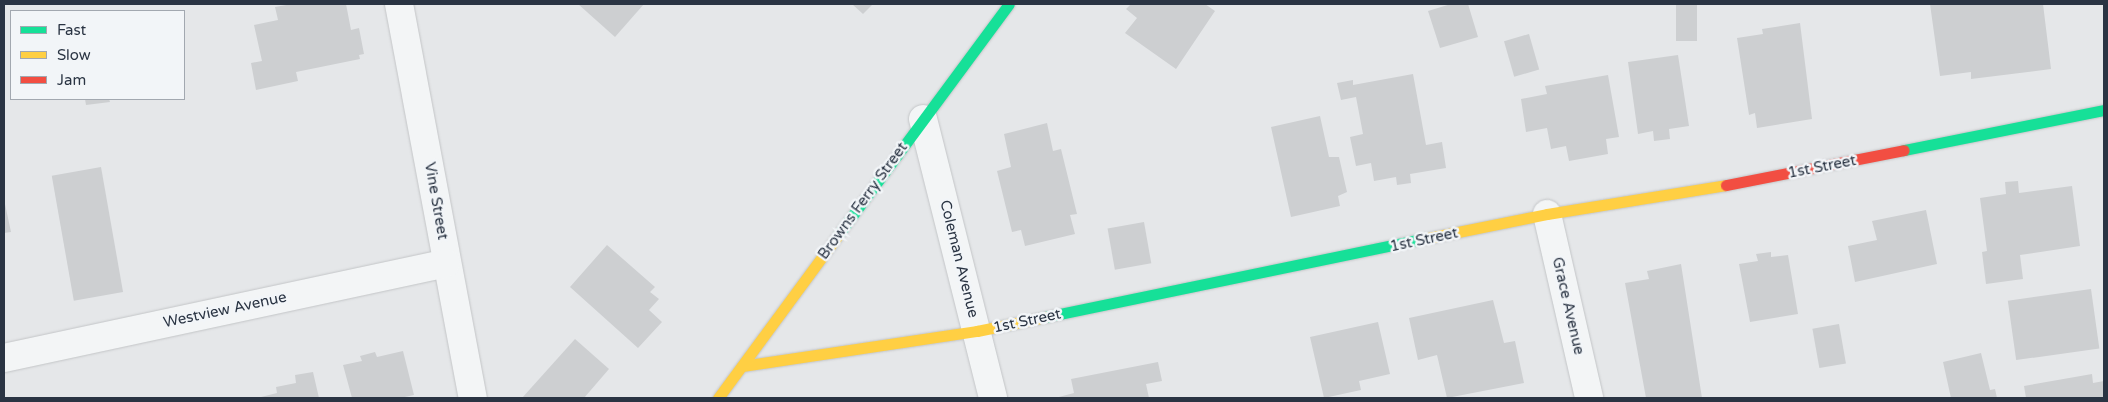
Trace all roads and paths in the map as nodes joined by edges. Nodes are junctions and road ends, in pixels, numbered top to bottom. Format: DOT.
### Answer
graph roads {
  1 [pos="399,4"];
  2 [pos="1009,4"];
  3 [pos="2104,110"];
  4 [pos="924,119"];
  5 [pos="1547,214"];
  6 [pos="446,263"];
  7 [pos="977,331"];
  8 [pos="4,358"];
  9 [pos="742,366"];
  10 [pos="473,398"];
  11 [pos="718,398"];
  12 [pos="993,398"];
  13 [pos="1589,398"];
  1 -- 6 [label="street, Vine Street"];
  2 -- 4 [label="street, Browns Ferry Street"];
  3 -- 5 [label="street, 1st Street"];
  4 -- 7 [label="street, Coleman Avenue"];
  4 -- 9 [label="street, Browns Ferry Street"];
  5 -- 7 [label="street, 1st Street"];
  5 -- 13 [label="street, Grace Avenue"];
  6 -- 8 [label="street, Westview Avenue"];
  6 -- 10 [label="street, Vine Street"];
  7 -- 9 [label="street, 1st Street"];
  7 -- 12 [label="street, Coleman Avenue"];
  9 -- 11 [label="street, Browns Ferry Street"];
}
